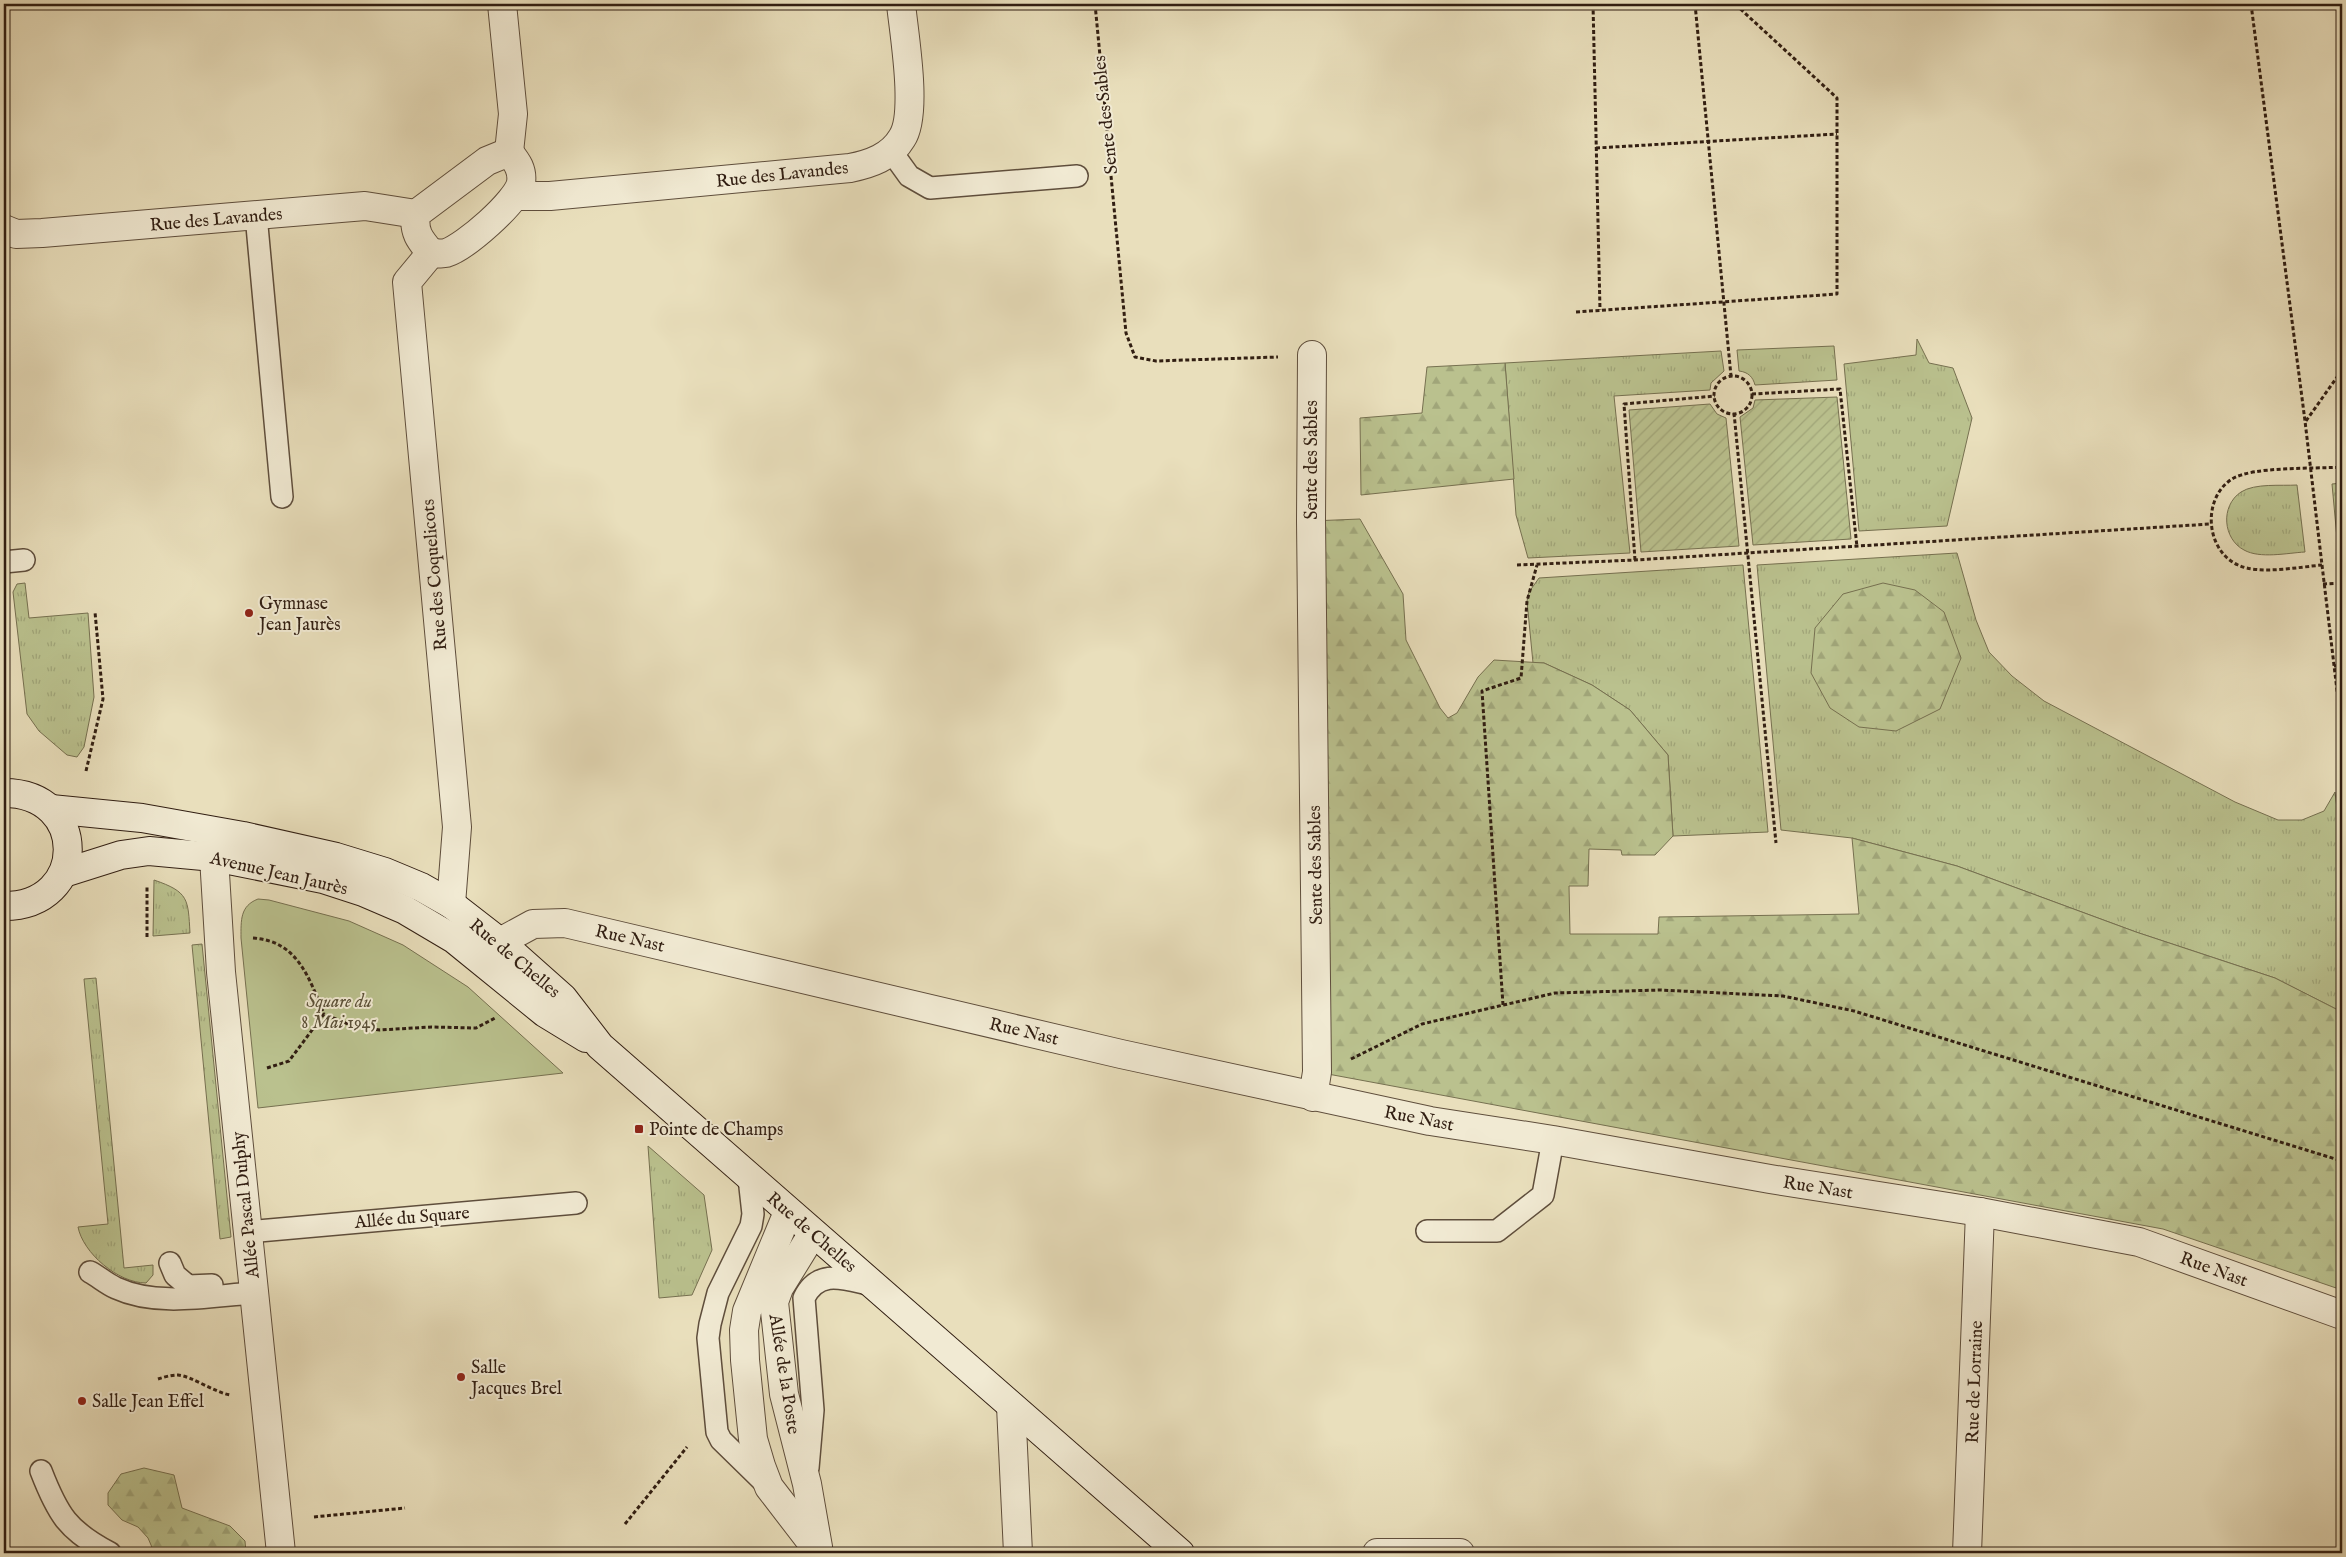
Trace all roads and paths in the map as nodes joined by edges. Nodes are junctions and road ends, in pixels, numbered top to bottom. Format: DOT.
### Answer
graph roads {
  1 [pos="502,4"];
  2 [pos="901,4"];
  3 [pos="1095,4"];
  4 [pos="1593,4"];
  5 [pos="1695,4"];
  6 [pos="1735,4"];
  7 [pos="2251,4"];
  8 [pos="1838,134"];
  9 [pos="1708,141"];
  10 [pos="1596,148"];
  11 [pos="891,151"];
  12 [pos="509,152"];
  13 [pos="1077,176"];
  14 [pos="516,196"];
  15 [pos="416,214"];
  16 [pos="256,215"];
  17 [pos="8,236"];
  18 [pos="431,253"];
  19 [pos="1723,302"];
  20 [pos="1600,310"];
  21 [pos="1576,312"];
  22 [pos="1312,355"];
  23 [pos="2342,370"];
  24 [pos="1731,376"];
  25 [pos="1752,394"];
  26 [pos="1715,396"];
  27 [pos="1734,413"];
  28 [pos="2306,422"];
  29 [pos="2342,467"];
  30 [pos="2311,469"];
  31 [pos="282,497"];
  32 [pos="2210,524"];
  33 [pos="1857,547"];
  34 [pos="1748,554"];
  35 [pos="1635,560"];
  36 [pos="1537,564"];
  37 [pos="1517,565"];
  38 [pos="2322,565"];
  39 [pos="2342,582"];
  40 [pos="2323,584"];
  41 [pos="95,612"];
  42 [pos="2334,666"];
  43 [pos="2342,666"];
  44 [pos="2342,732"];
  45 [pos="86,771"];
  46 [pos="4,788"];
  47 [pos="4,793"];
  48 [pos="51,809"];
  49 [pos="1776,843"];
  50 [pos="214,857"];
  51 [pos="64,873"];
  52 [pos="147,885"];
  53 [pos="451,904"];
  54 [pos="4,906"];
  55 [pos="147,937"];
  56 [pos="249,938"];
  57 [pos="500,942"];
  58 [pos="1503,1005"];
  59 [pos="324,1014"];
  60 [pos="496,1018"];
  61 [pos="600,1046"];
  62 [pos="261,1070"];
  63 [pos="1315,1084"];
  64 [pos="1553,1140"];
  65 [pos="2342,1161"];
  66 [pos="749,1178"];
  67 [pos="576,1203"];
  68 [pos="788,1212"];
  69 [pos="1980,1212"];
  70 [pos="1428,1231"];
  71 [pos="247,1232"];
  72 [pos="813,1234"];
  73 [pos="170,1264"];
  74 [pos="90,1272"];
  75 [pos="876,1286"];
  76 [pos="253,1287"];
  77 [pos="2342,1315"];
  78 [pos="158,1379"];
  79 [pos="264,1393"];
  80 [pos="1011,1406"];
  81 [pos="689,1445"];
  82 [pos="41,1471"];
  83 [pos="807,1484"];
  84 [pos="769,1487"];
  85 [pos="405,1508"];
  86 [pos="315,1517"];
  87 [pos="625,1524"];
  88 [pos="819,1552"];
  89 [pos="110,1553"];
  90 [pos="282,1553"];
  91 [pos="1018,1553"];
  92 [pos="1180,1553"];
  93 [pos="1377,1553"];
  94 [pos="1460,1553"];
  95 [pos="1967,1553"];
  1 -- 12 [label="street"];
  2 -- 11 [label="street, Rue des Lavandes"];
  3 -- 22 [label="path, Sente des Sables"];
  4 -- 10 [label="path"];
  5 -- 9 [label="path"];
  6 -- 8 [label="path"];
  7 -- 28 [label="path"];
  8 -- 9 [label="path"];
  8 -- 19 [label="path"];
  9 -- 10 [label="path"];
  9 -- 19 [label="path"];
  10 -- 20 [label="path"];
  11 -- 13 [label="lane"];
  11 -- 14 [label="street, Rue des Lavandes"];
  12 -- 14 [label="street"];
  12 -- 15 [label="street"];
  14 -- 18 [label="street"];
  15 -- 16 [label="street, Rue des Lavandes"];
  15 -- 18 [label="street"];
  16 -- 17 [label="street, Rue des Lavandes"];
  16 -- 31 [label="lane"];
  18 -- 53 [label="street, Rue des Coquelicots"];
  19 -- 20 [label="path"];
  19 -- 24 [label="path"];
  20 -- 21 [label="path"];
  22 -- 63 [label="street, Sente des Sables"];
  23 -- 28 [label="path"];
  24 -- 25 [label="path"];
  24 -- 26 [label="path"];
  25 -- 27 [label="path"];
  25 -- 33 [label="path"];
  26 -- 27 [label="path"];
  26 -- 35 [label="path"];
  27 -- 34 [label="path"];
  28 -- 30 [label="path"];
  29 -- 30 [label="path"];
  30 -- 32 [label="path"];
  30 -- 38 [label="path"];
  32 -- 33 [label="path"];
  32 -- 38 [label="path"];
  33 -- 34 [label="path"];
  34 -- 35 [label="path"];
  34 -- 49 [label="path"];
  35 -- 36 [label="path"];
  36 -- 37 [label="path"];
  36 -- 58 [label="path"];
  38 -- 40 [label="path"];
  39 -- 40 [label="path"];
  40 -- 42 [label="path"];
  41 -- 45 [label="path"];
  42 -- 43 [label="path"];
  42 -- 44 [label="path"];
  46 -- 47 [label="street"];
  47 -- 48 [label="street"];
  48 -- 51 [label="street"];
  48 -- 53 [label="street, Avenue Jean Jaurès"];
  50 -- 51 [label="street, Avenue Jean Jaurès"];
  50 -- 61 [label="street, Avenue Jean Jaurès"];
  50 -- 71 [label="street, Allée Pascal Dulphy"];
  51 -- 54 [label="street"];
  52 -- 55 [label="path"];
  53 -- 57 [label="street, Rue de Chelles"];
  56 -- 59 [label="path"];
  57 -- 61 [label="street, Rue de Chelles"];
  57 -- 63 [label="street, Rue Nast"];
  58 -- 63 [label="path"];
  58 -- 65 [label="path"];
  59 -- 60 [label="path"];
  59 -- 62 [label="path"];
  61 -- 66 [label="street, Rue de Chelles"];
  63 -- 64 [label="street, Rue Nast"];
  64 -- 69 [label="street, Rue Nast"];
  64 -- 70 [label="lane"];
  66 -- 68 [label="street, Rue de Chelles"];
  66 -- 84 [label="lane"];
  67 -- 71 [label="lane, Allée du Square"];
  68 -- 72 [label="street, Rue de Chelles"];
  68 -- 84 [label="street, Allée de la Poste"];
  69 -- 77 [label="street, Rue Nast"];
  69 -- 95 [label="street, Rue de Lorraine"];
  71 -- 76 [label="street, Allée Pascal Dulphy"];
  72 -- 75 [label="street, Rue de Chelles"];
  72 -- 83 [label="street, Allée de la Poste"];
  73 -- 76 [label="lane"];
  74 -- 76 [label="lane"];
  75 -- 80 [label="street, Rue de Chelles"];
  75 -- 83 [label="lane"];
  76 -- 79 [label="street, Allée Pascal Dulphy"];
  78 -- 79 [label="path"];
  79 -- 90 [label="street, Allée Pascal Dulphy"];
  80 -- 91 [label="street"];
  80 -- 92 [label="street, Rue de Chelles"];
  81 -- 87 [label="path"];
  82 -- 89 [label="lane"];
  83 -- 88 [label="street, Allée de la Poste"];
  84 -- 88 [label="street, Allée de la Poste"];
  85 -- 86 [label="path"];
  93 -- 94 [label="street"];
}
